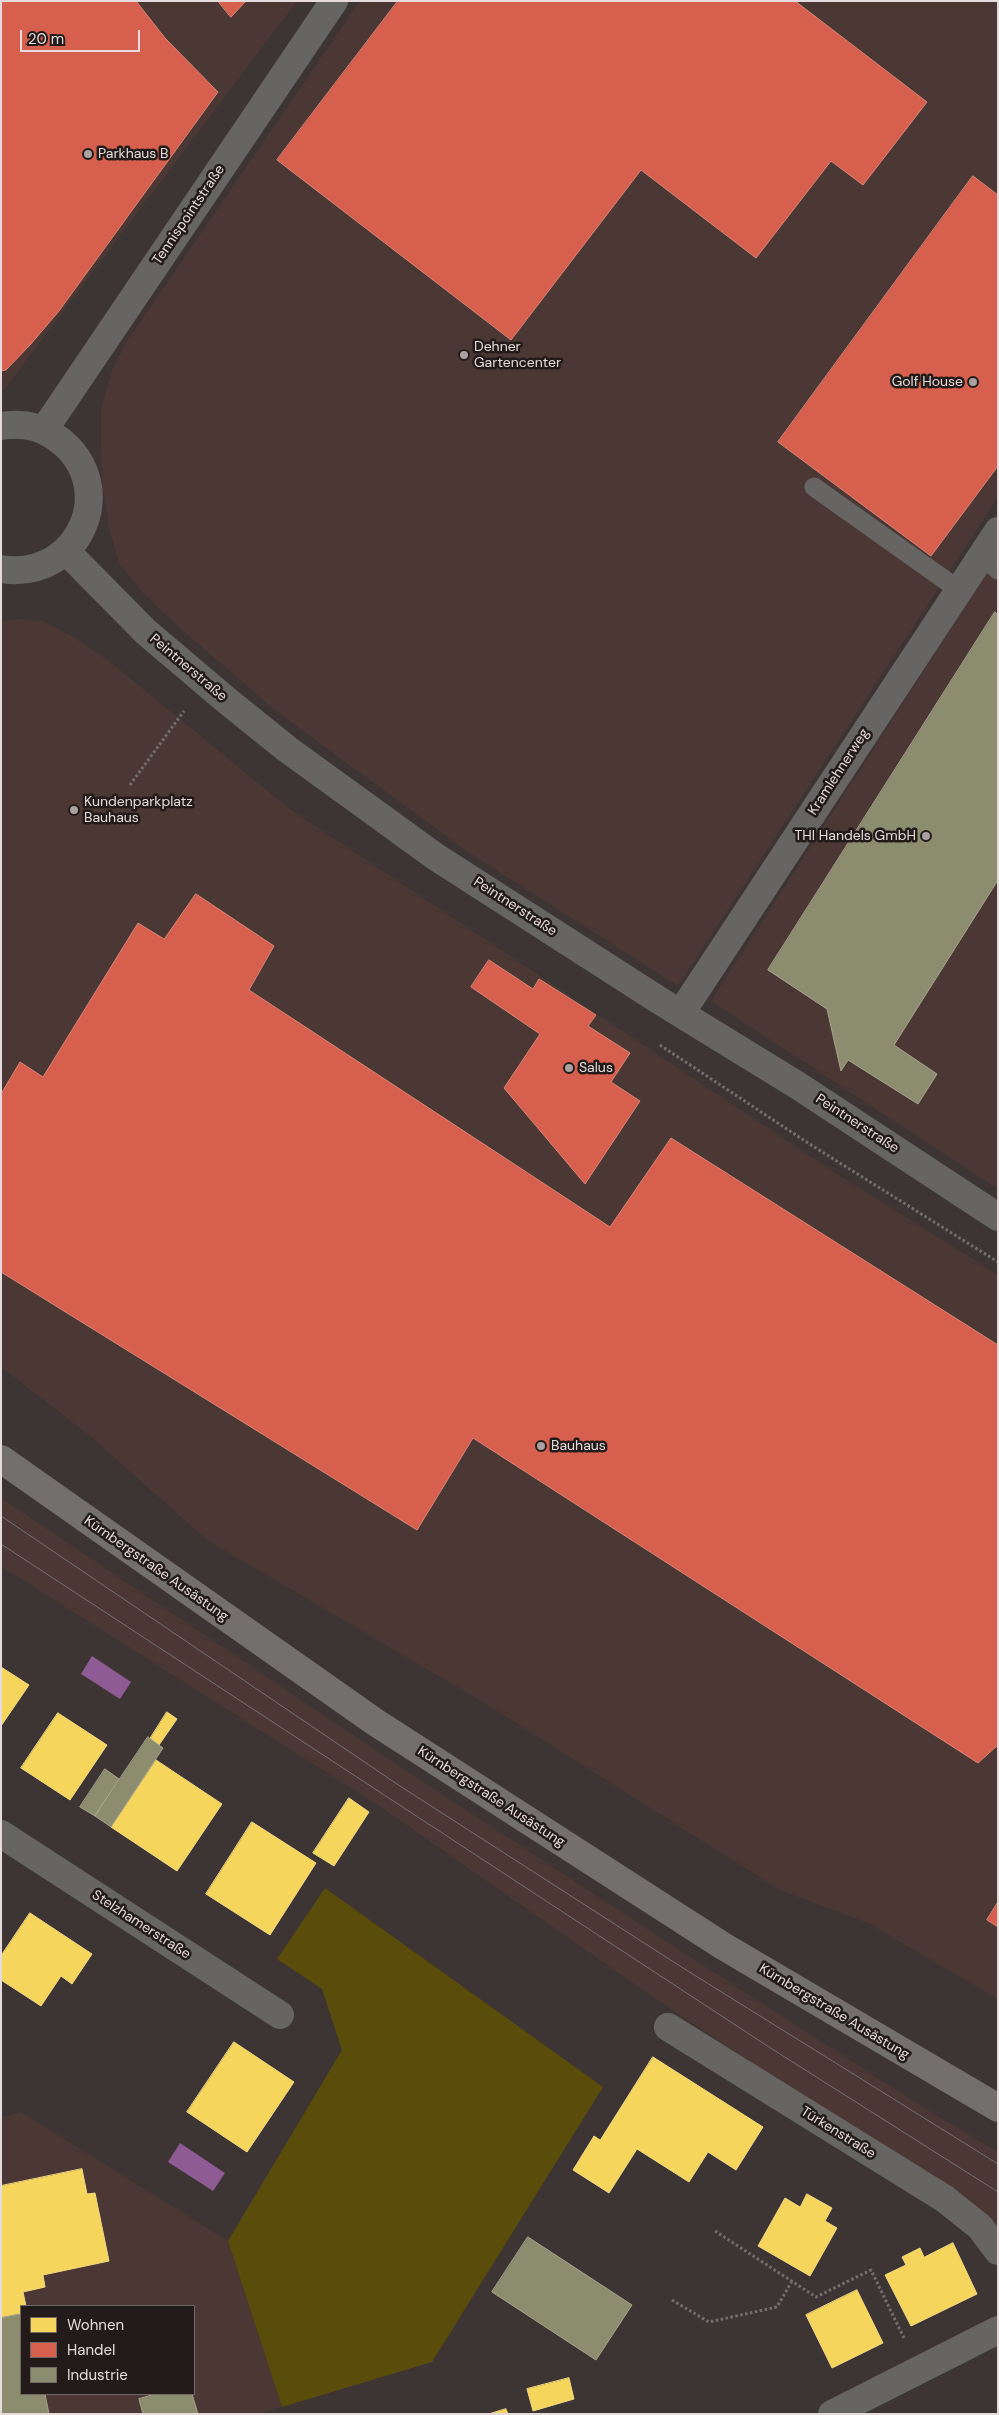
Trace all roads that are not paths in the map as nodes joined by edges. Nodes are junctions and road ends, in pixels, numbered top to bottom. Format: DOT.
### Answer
graph roads {
  1 [pos="334,1"];
  2 [pos="1,426"];
  3 [pos="44,430"];
  4 [pos="814,486"];
  5 [pos="998,531"];
  6 [pos="66,551"];
  7 [pos="990,562"];
  8 [pos="2,570"];
  9 [pos="959,590"];
  10 [pos="681,1013"];
  11 [pos="998,1217"];
  12 [pos="1,1459"];
  13 [pos="1,1834"];
  14 [pos="280,2015"];
  15 [pos="668,2027"];
  16 [pos="961,2086"];
  17 [pos="998,2108"];
  18 [pos="998,2120"];
  19 [pos="998,2251"];
  20 [pos="998,2330"];
  21 [pos="861,2407"];
  22 [pos="832,2414"];
  1 -- 3 [label="street, Tennispointstraße"];
  2 -- 3 [label="street"];
  3 -- 6 [label="street"];
  4 -- 9 [label="lane"];
  5 -- 7 [label="street, Kramlehnerweg"];
  6 -- 8 [label="street"];
  6 -- 10 [label="street, Peintnerstraße"];
  7 -- 9 [label="street, Kramlehnerweg"];
  9 -- 10 [label="street, Kramlehnerweg"];
  10 -- 11 [label="street, Peintnerstraße"];
  12 -- 16 [label="main road, Kürnbergstraße Ausästung"];
  13 -- 14 [label="street, Stelzhamerstraße"];
  15 -- 19 [label="street, Türkenstraße"];
  16 -- 17 [label="main road, Kürnbergstraße Ausästung"];
  16 -- 18 [label="street"];
  20 -- 21 [label="street"];
  21 -- 22 [label="street"];
}
